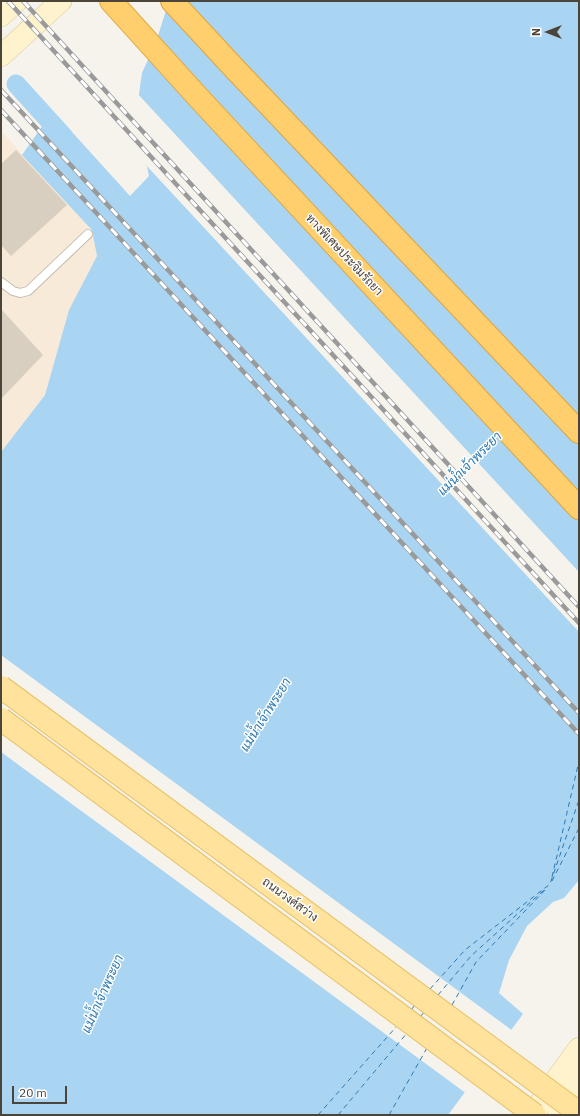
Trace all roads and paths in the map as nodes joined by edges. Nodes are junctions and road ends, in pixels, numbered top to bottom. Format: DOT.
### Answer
graph roads {
  1 [pos="17,1"];
  2 [pos="61,1"];
  3 [pos="111,1"];
  4 [pos="172,1"];
  5 [pos="1,16"];
  6 [pos="1,56"];
  7 [pos="88,234"];
  8 [pos="1,282"];
  9 [pos="579,432"];
  10 [pos="579,508"];
  11 [pos="1,687"];
  12 [pos="1,719"];
  13 [pos="579,1048"];
  14 [pos="578,1081"];
  15 [pos="579,1113"];
  16 [pos="534,1115"];
  17 [pos="558,1115"];
  1 -- 5 [label="main road"];
  2 -- 6 [label="main road"];
  3 -- 10 [label="highway, ทางพิเศษประจิมรัถยา"];
  4 -- 9 [label="highway"];
  7 -- 8 [label="lane"];
  11 -- 15 [label="main road, ถนนวงศ์สว่าง, bridge"];
  12 -- 16 [label="main road, bridge"];
  13 -- 16 [label="main road"];
  14 -- 17 [label="main road"];
}
